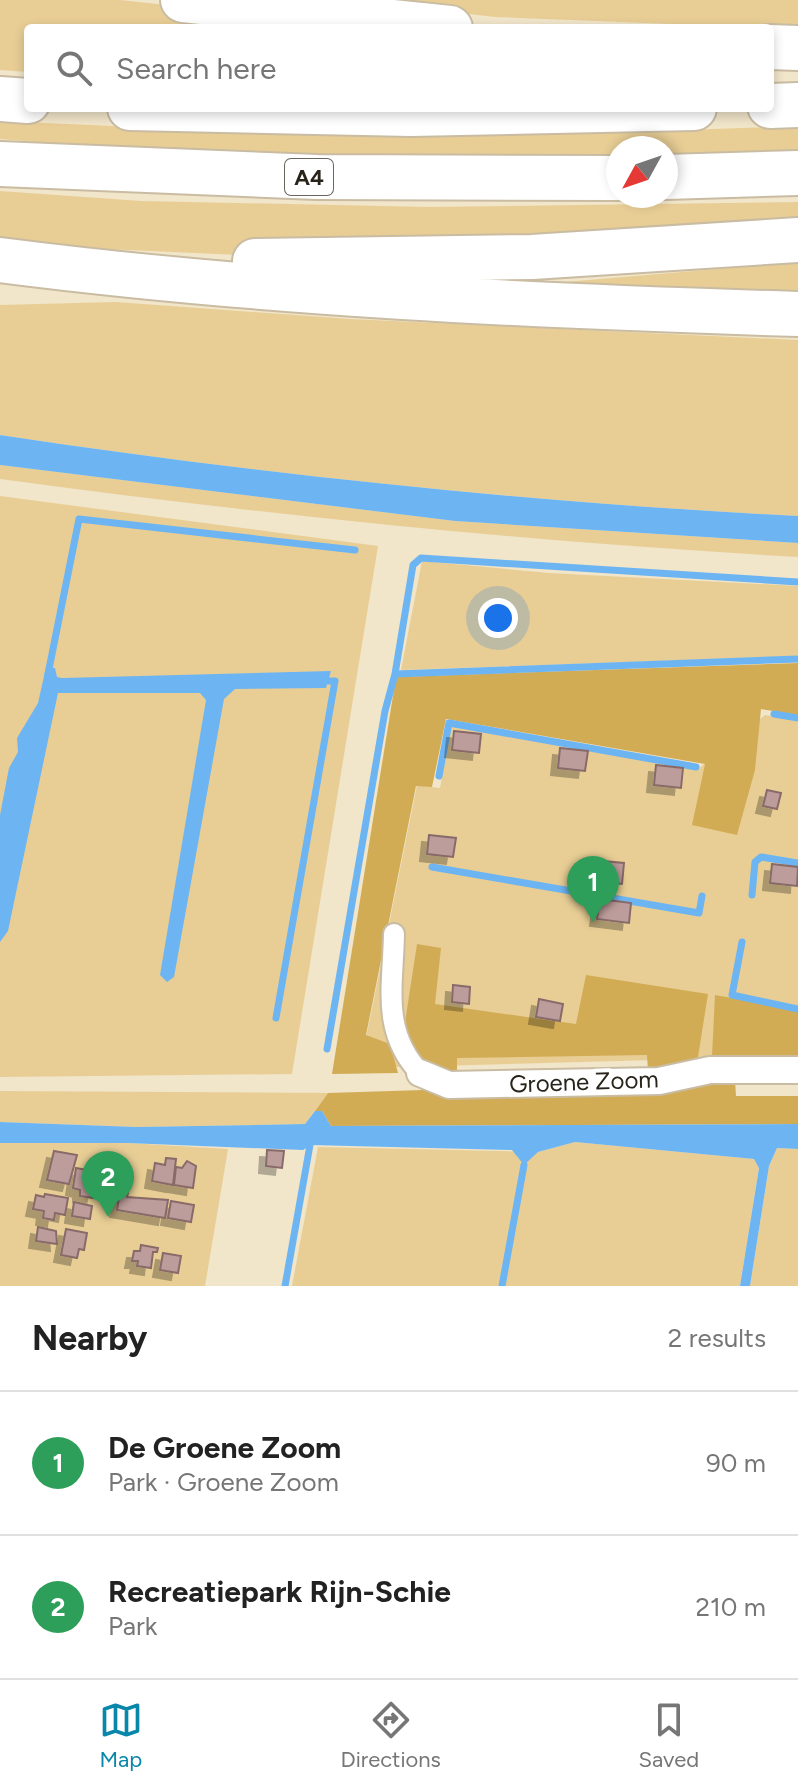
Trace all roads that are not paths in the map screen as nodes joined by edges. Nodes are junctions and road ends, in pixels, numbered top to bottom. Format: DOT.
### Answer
graph roads {
  1 [pos="183,0"];
  2 [pos="412,24"];
  3 [pos="774,47"];
  4 [pos="798,48"];
  5 [pos="0,99"];
  6 [pos="24,101"];
  7 [pos="798,105"];
  8 [pos="774,106"];
  9 [pos="317,112"];
  10 [pos="505,112"];
  11 [pos="0,164"];
  12 [pos="798,173"];
  13 [pos="678,177"];
  14 [pos="606,178"];
  15 [pos="798,240"];
  16 [pos="8,261"];
  17 [pos="798,314"];
  18 [pos="394,934"];
  19 [pos="798,1070"];
  20 [pos="420,1073"];
  1 -- 2 [label="highway"];
  3 -- 4 [label="highway"];
  5 -- 6 [label="highway"];
  7 -- 8 [label="highway"];
  9 -- 10 [label="highway"];
  11 -- 14 [label="highway, A4"];
  12 -- 13 [label="highway"];
  15 -- 16 [label="highway"];
  16 -- 17 [label="highway"];
  18 -- 20 [label="street"];
  19 -- 20 [label="street, Groene Zoom"];
}
